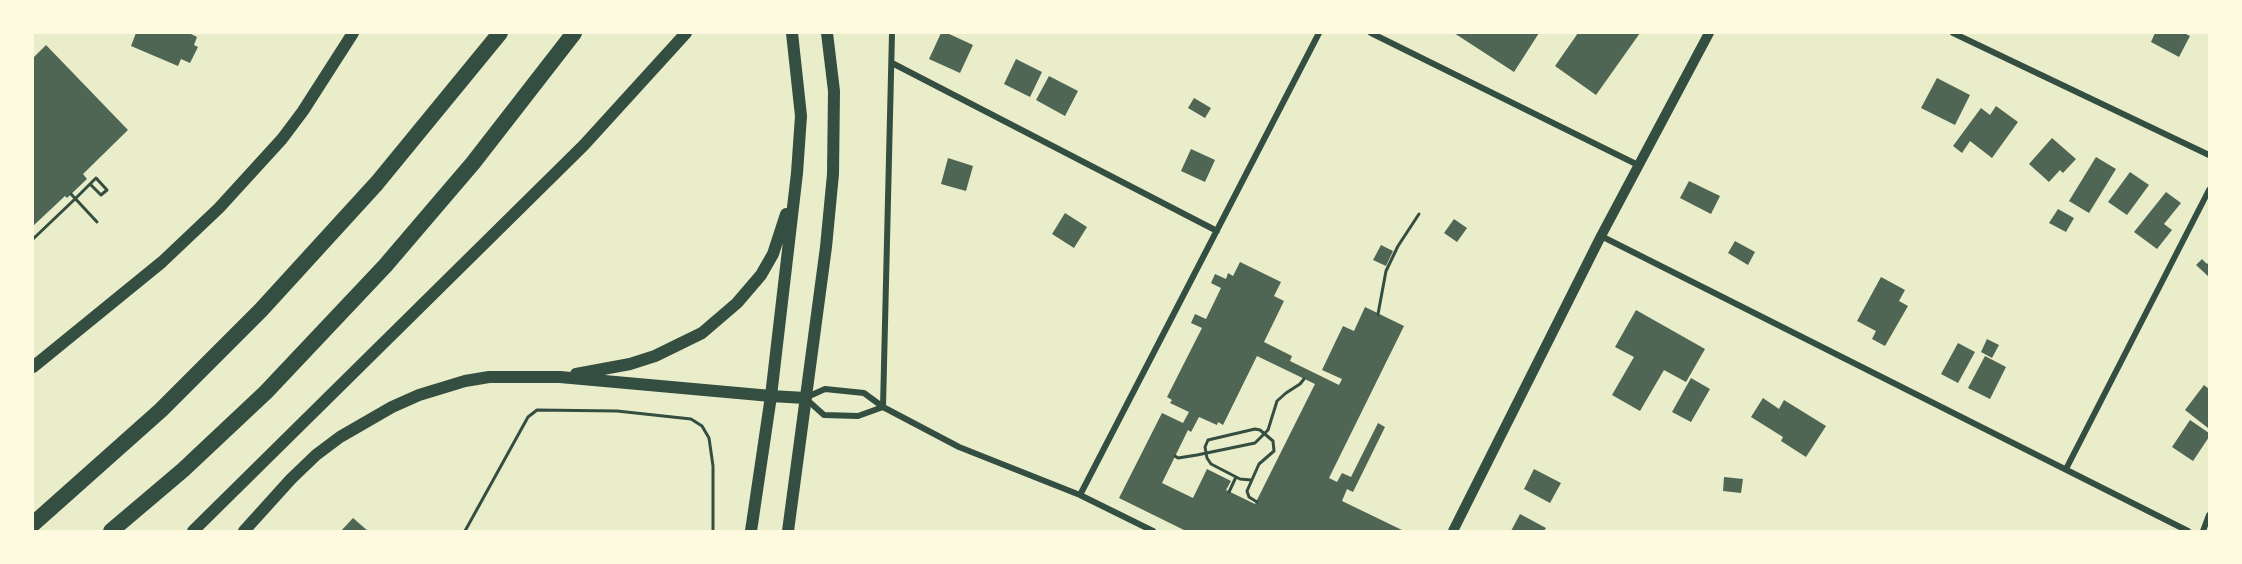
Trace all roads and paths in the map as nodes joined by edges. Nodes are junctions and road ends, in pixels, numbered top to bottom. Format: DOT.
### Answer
graph roads {
  1 [pos="353,33"];
  2 [pos="500,33"];
  3 [pos="574,33"];
  4 [pos="686,33"];
  5 [pos="792,33"];
  6 [pos="827,33"];
  7 [pos="892,33"];
  8 [pos="1318,33"];
  9 [pos="1371,33"];
  10 [pos="1709,33"];
  11 [pos="1953,33"];
  12 [pos="891,63"];
  13 [pos="2209,155"];
  14 [pos="1638,165"];
  15 [pos="798,173"];
  16 [pos="90,184"];
  17 [pos="2209,190"];
  18 [pos="71,194"];
  19 [pos="75,199"];
  20 [pos="1419,214"];
  21 [pos="97,222"];
  22 [pos="1217,231"];
  23 [pos="1601,236"];
  24 [pos="33,239"];
  25 [pos="1378,314"];
  26 [pos="34,364"];
  27 [pos="560,377"];
  28 [pos="1304,379"];
  29 [pos="771,396"];
  30 [pos="805,398"];
  31 [pos="883,407"];
  32 [pos="1265,434"];
  33 [pos="1206,453"];
  34 [pos="1175,456"];
  35 [pos="2066,469"];
  36 [pos="1236,477"];
  37 [pos="1251,480"];
  38 [pos="1229,492"];
  39 [pos="1080,495"];
  40 [pos="1257,502"];
  41 [pos="2209,515"];
  42 [pos="33,524"];
  43 [pos="111,531"];
  44 [pos="193,531"];
  45 [pos="244,531"];
  46 [pos="465,531"];
  47 [pos="713,531"];
  48 [pos="751,531"];
  49 [pos="788,531"];
  50 [pos="1153,531"];
  51 [pos="1453,531"];
  52 [pos="2188,531"];
  53 [pos="2203,531"];
  1 -- 26 [label="main road"];
  2 -- 42 [label="highway"];
  3 -- 43 [label="highway"];
  4 -- 44 [label="main road"];
  5 -- 15 [label="main road"];
  6 -- 30 [label="main road"];
  7 -- 12 [label="street"];
  8 -- 22 [label="street"];
  9 -- 14 [label="street"];
  10 -- 14 [label="street"];
  11 -- 13 [label="street"];
  12 -- 22 [label="street"];
  12 -- 31 [label="street"];
  14 -- 23 [label="street"];
  15 -- 27 [label="main road"];
  15 -- 29 [label="main road"];
  16 -- 16 [label="path"];
  16 -- 19 [label="path"];
  17 -- 35 [label="street"];
  18 -- 19 [label="path"];
  19 -- 21 [label="path"];
  19 -- 24 [label="path"];
  20 -- 25 [label="path"];
  22 -- 39 [label="street"];
  23 -- 35 [label="street"];
  23 -- 51 [label="street"];
  27 -- 29 [label="main road"];
  27 -- 45 [label="main road"];
  28 -- 32 [label="path"];
  29 -- 30 [label="main road"];
  29 -- 48 [label="main road"];
  30 -- 31 [label="street"];
  30 -- 31 [label="street"];
  30 -- 49 [label="main road"];
  31 -- 39 [label="street"];
  32 -- 33 [label="path"];
  32 -- 33 [label="path"];
  32 -- 37 [label="path"];
  33 -- 34 [label="path"];
  33 -- 36 [label="path"];
  35 -- 52 [label="street"];
  36 -- 37 [label="path"];
  36 -- 38 [label="path"];
  37 -- 40 [label="path"];
  39 -- 50 [label="street"];
  41 -- 53 [label="street"];
  46 -- 47 [label="path"];
}
